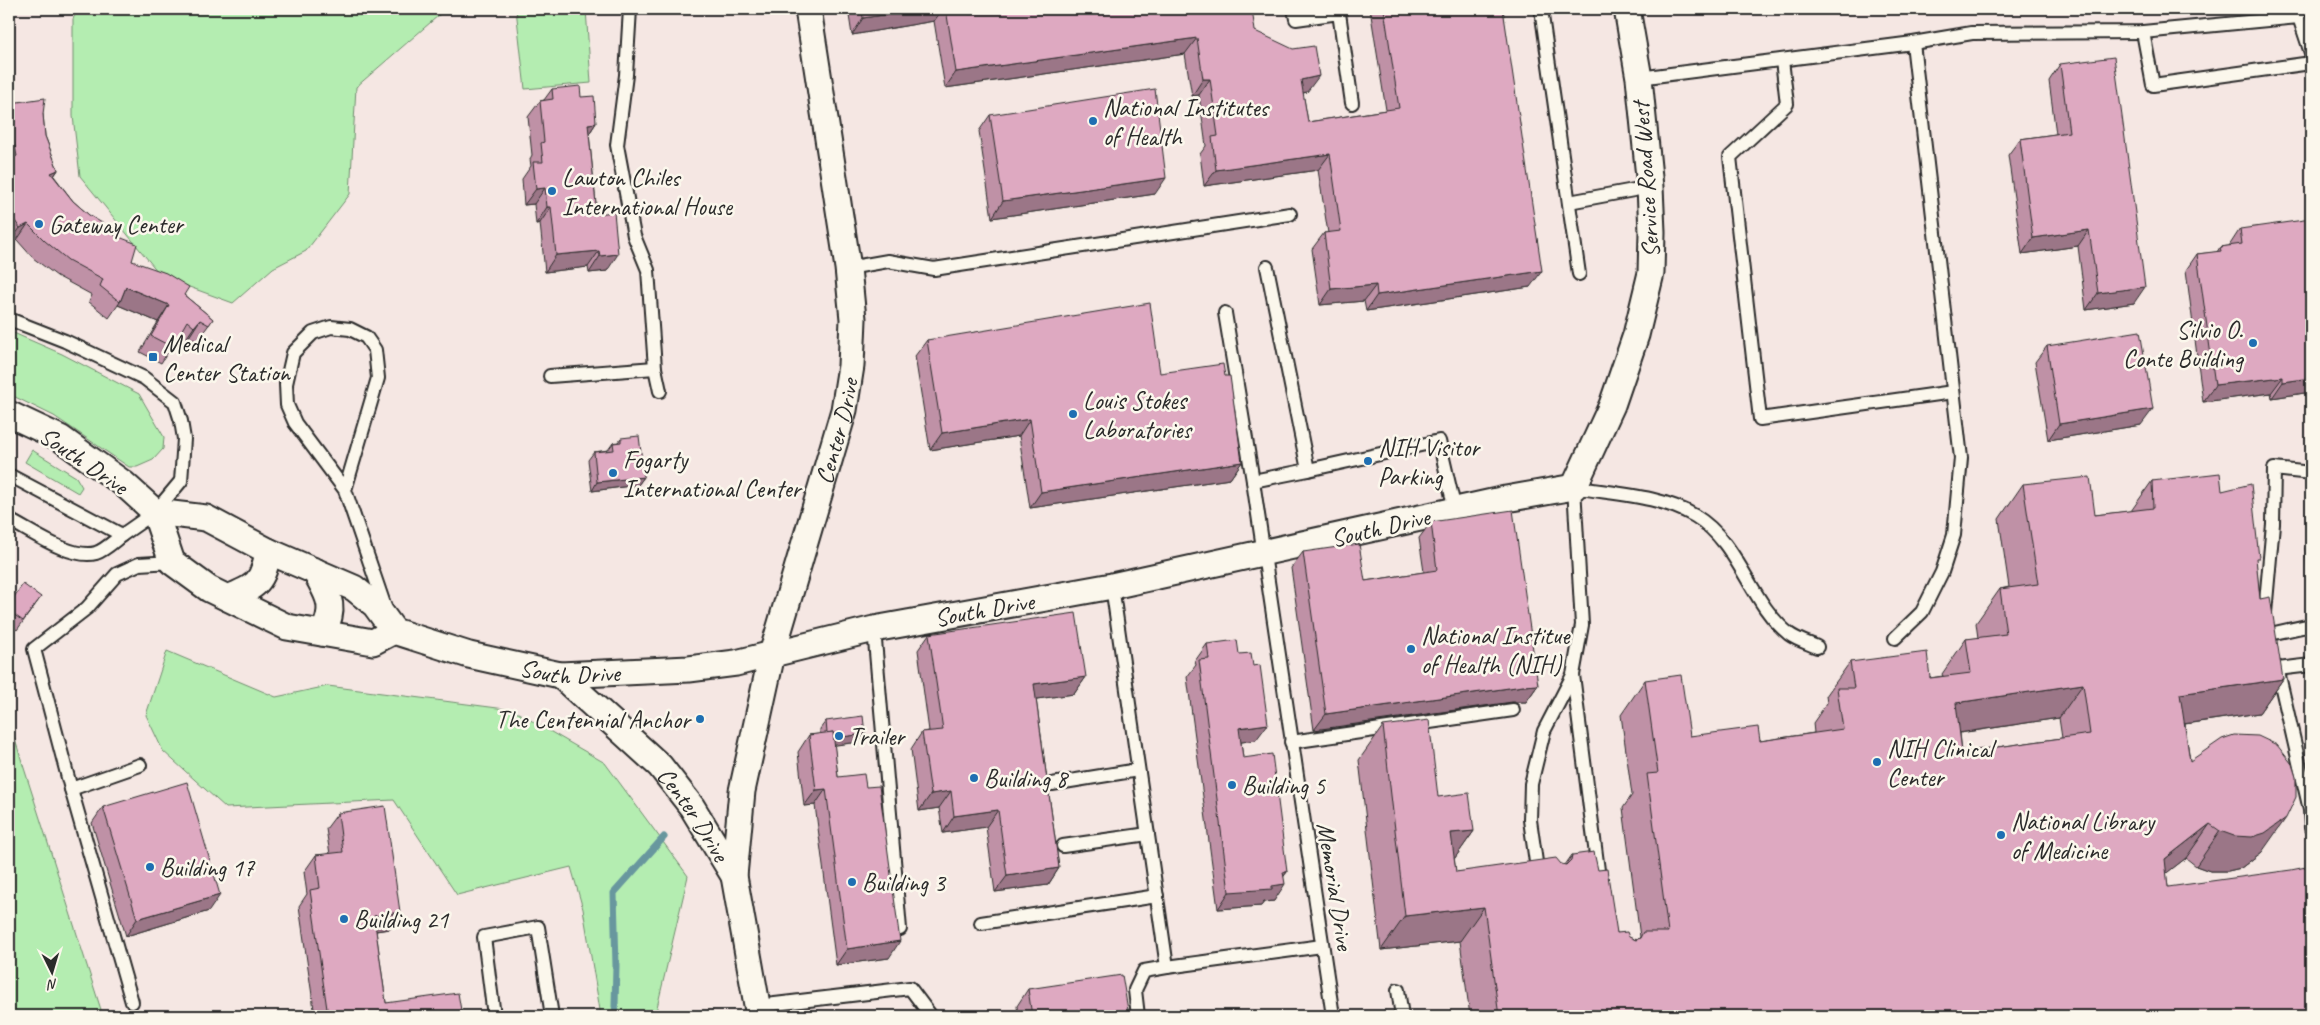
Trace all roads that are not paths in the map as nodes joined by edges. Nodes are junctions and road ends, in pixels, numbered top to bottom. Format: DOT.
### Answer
graph roads {
  1 [pos="630,9"];
  2 [pos="808,9"];
  3 [pos="1294,9"];
  4 [pos="1541,9"];
  5 [pos="1627,9"];
  6 [pos="2143,32"];
  7 [pos="1913,43"];
  8 [pos="2311,53"];
  9 [pos="1782,60"];
  10 [pos="2311,62"];
  11 [pos="1639,78"];
  12 [pos="1352,103"];
  13 [pos="1650,187"];
  14 [pos="1569,202"];
  15 [pos="1290,214"];
  16 [pos="1267,267"];
  17 [pos="848,268"];
  18 [pos="1579,274"];
  19 [pos="1226,313"];
  20 [pos="9,319"];
  21 [pos="655,368"];
  22 [pos="550,376"];
  23 [pos="660,391"];
  24 [pos="1953,392"];
  25 [pos="9,414"];
  26 [pos="1308,470"];
  27 [pos="2311,473"];
  28 [pos="9,475"];
  29 [pos="1253,481"];
  30 [pos="1574,487"];
  31 [pos="345,490"];
  32 [pos="1455,510"];
  33 [pos="154,512"];
  34 [pos="9,520"];
  35 [pos="122,535"];
  36 [pos="268,551"];
  37 [pos="1263,554"];
  38 [pos="172,562"];
  39 [pos="314,571"];
  40 [pos="1112,586"];
  41 [pos="228,598"];
  42 [pos="2311,624"];
  43 [pos="874,629"];
  44 [pos="394,631"];
  45 [pos="323,633"];
  46 [pos="1895,638"];
  47 [pos="2272,643"];
  48 [pos="1817,647"];
  49 [pos="772,654"];
  50 [pos="2311,665"];
  51 [pos="2278,669"];
  52 [pos="560,675"];
  53 [pos="1573,675"];
  54 [pos="1513,710"];
  55 [pos="1291,742"];
  56 [pos="140,765"];
  57 [pos="1138,770"];
  58 [pos="1052,784"];
  59 [pos="71,789"];
  60 [pos="2311,828"];
  61 [pos="1148,834"];
  62 [pos="1063,846"];
  63 [pos="734,876"];
  64 [pos="1540,891"];
  65 [pos="1157,896"];
  66 [pos="1602,898"];
  67 [pos="981,923"];
  68 [pos="900,930"];
  69 [pos="1322,946"];
  70 [pos="1167,968"];
  71 [pos="1398,990"];
  72 [pos="132,1002"];
  73 [pos="758,1011"];
  74 [pos="494,1016"];
  75 [pos="552,1016"];
  76 [pos="931,1016"];
  77 [pos="1138,1016"];
  78 [pos="1333,1016"];
  79 [pos="1402,1016"];
  1 -- 21 [label="lane"];
  2 -- 17 [label="street, Center Drive"];
  3 -- 12 [label="lane"];
  4 -- 14 [label="lane"];
  5 -- 11 [label="street, Service Road West"];
  6 -- 7 [label="lane"];
  6 -- 8 [label="lane"];
  6 -- 10 [label="lane"];
  7 -- 9 [label="lane"];
  7 -- 24 [label="lane"];
  9 -- 11 [label="lane"];
  9 -- 24 [label="lane"];
  11 -- 13 [label="street, Service Road West"];
  13 -- 14 [label="lane"];
  13 -- 30 [label="street, Service Road West"];
  14 -- 18 [label="lane"];
  15 -- 17 [label="lane"];
  16 -- 26 [label="lane"];
  17 -- 49 [label="street, Center Drive"];
  19 -- 29 [label="lane, Memorial Drive"];
  20 -- 33 [label="lane"];
  21 -- 22 [label="lane"];
  21 -- 23 [label="lane"];
  24 -- 46 [label="lane"];
  25 -- 33 [label="street, South Drive"];
  26 -- 29 [label="lane"];
  26 -- 32 [label="lane"];
  27 -- 47 [label="lane"];
  28 -- 35 [label="lane"];
  29 -- 37 [label="lane, Memorial Drive"];
  30 -- 32 [label="street, South Drive"];
  30 -- 48 [label="lane"];
  30 -- 53 [label="lane"];
  31 -- 31 [label="lane"];
  31 -- 44 [label="lane"];
  32 -- 37 [label="street, South Drive"];
  33 -- 35 [label="lane"];
  33 -- 36 [label="street, South Drive"];
  33 -- 38 [label="street, South Drive"];
  34 -- 35 [label="lane"];
  36 -- 39 [label="street, South Drive"];
  36 -- 41 [label="street"];
  37 -- 40 [label="street, South Drive"];
  37 -- 55 [label="lane, Memorial Drive"];
  38 -- 41 [label="street"];
  38 -- 59 [label="lane"];
  39 -- 44 [label="street, South Drive"];
  39 -- 45 [label="street"];
  40 -- 43 [label="street, South Drive"];
  40 -- 57 [label="lane"];
  41 -- 45 [label="street"];
  42 -- 47 [label="lane"];
  43 -- 49 [label="street, South Drive"];
  43 -- 68 [label="lane"];
  44 -- 45 [label="street"];
  44 -- 52 [label="street, South Drive"];
  47 -- 51 [label="lane"];
  49 -- 52 [label="street, South Drive"];
  49 -- 63 [label="street, Center Drive"];
  50 -- 51 [label="lane"];
  51 -- 60 [label="lane"];
  52 -- 63 [label="street, Center Drive"];
  53 -- 64 [label="lane"];
  53 -- 66 [label="lane"];
  54 -- 55 [label="lane"];
  55 -- 69 [label="lane, Memorial Drive"];
  56 -- 59 [label="lane"];
  57 -- 58 [label="lane"];
  57 -- 61 [label="lane"];
  59 -- 72 [label="lane"];
  61 -- 62 [label="lane"];
  61 -- 65 [label="lane"];
  63 -- 73 [label="street, Center Drive"];
  65 -- 67 [label="lane"];
  65 -- 70 [label="lane"];
  69 -- 70 [label="lane"];
  69 -- 78 [label="lane, Memorial Drive"];
  70 -- 77 [label="lane"];
  71 -- 79 [label="lane"];
  73 -- 76 [label="lane"];
  74 -- 75 [label="lane"];
}
